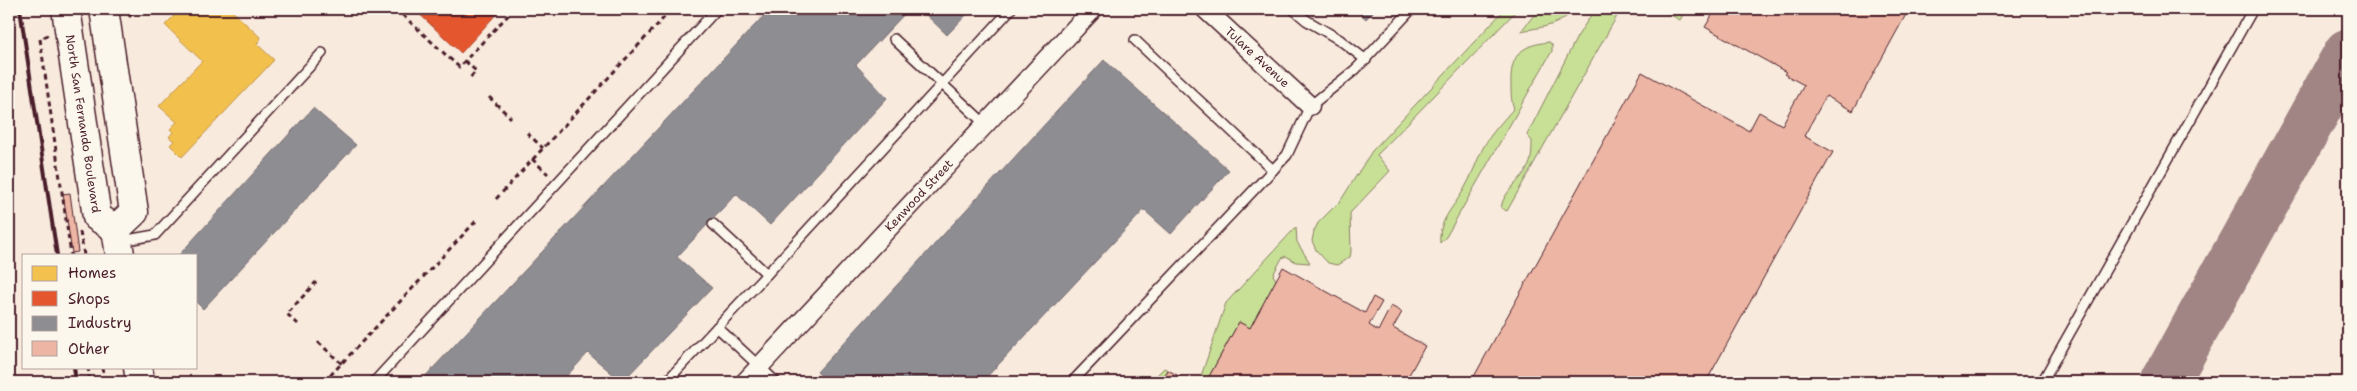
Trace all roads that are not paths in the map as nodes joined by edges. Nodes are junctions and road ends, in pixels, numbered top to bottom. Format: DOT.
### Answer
graph roads {
  1 [pos="66,9"];
  2 [pos="718,9"];
  3 [pos="1011,9"];
  4 [pos="1093,9"];
  5 [pos="1204,9"];
  6 [pos="1293,9"];
  7 [pos="1412,9"];
  8 [pos="2253,9"];
  9 [pos="117,13"];
  10 [pos="894,40"];
  11 [pos="1135,40"];
  12 [pos="322,53"];
  13 [pos="1366,60"];
  14 [pos="942,83"];
  15 [pos="1310,106"];
  16 [pos="986,124"];
  17 [pos="1272,170"];
  18 [pos="713,224"];
  19 [pos="118,242"];
  20 [pos="767,274"];
  21 [pos="717,327"];
  22 [pos="760,367"];
  23 [pos="138,368"];
  24 [pos="140,382"];
  25 [pos="374,382"];
  26 [pos="666,382"];
  27 [pos="745,382"];
  28 [pos="776,382"];
  29 [pos="1072,382"];
  30 [pos="2042,382"];
  1 -- 19 [label="main road, North San Fernando Boulevard"];
  2 -- 25 [label="lane"];
  3 -- 14 [label="lane"];
  4 -- 16 [label="street, Kenwood Street"];
  5 -- 15 [label="street, Tulare Avenue"];
  6 -- 13 [label="lane"];
  7 -- 13 [label="lane"];
  8 -- 30 [label="lane"];
  9 -- 19 [label="main road"];
  10 -- 14 [label="lane"];
  11 -- 17 [label="lane"];
  12 -- 19 [label="lane"];
  13 -- 15 [label="lane"];
  14 -- 16 [label="lane"];
  14 -- 20 [label="lane"];
  15 -- 17 [label="lane"];
  16 -- 22 [label="street, Kenwood Street"];
  17 -- 29 [label="lane"];
  18 -- 20 [label="lane"];
  20 -- 21 [label="lane"];
  21 -- 22 [label="lane"];
  21 -- 26 [label="lane"];
  22 -- 27 [label="street, Kenwood Street"];
  22 -- 28 [label="lane"];
  23 -- 24 [label="main road"];
}
